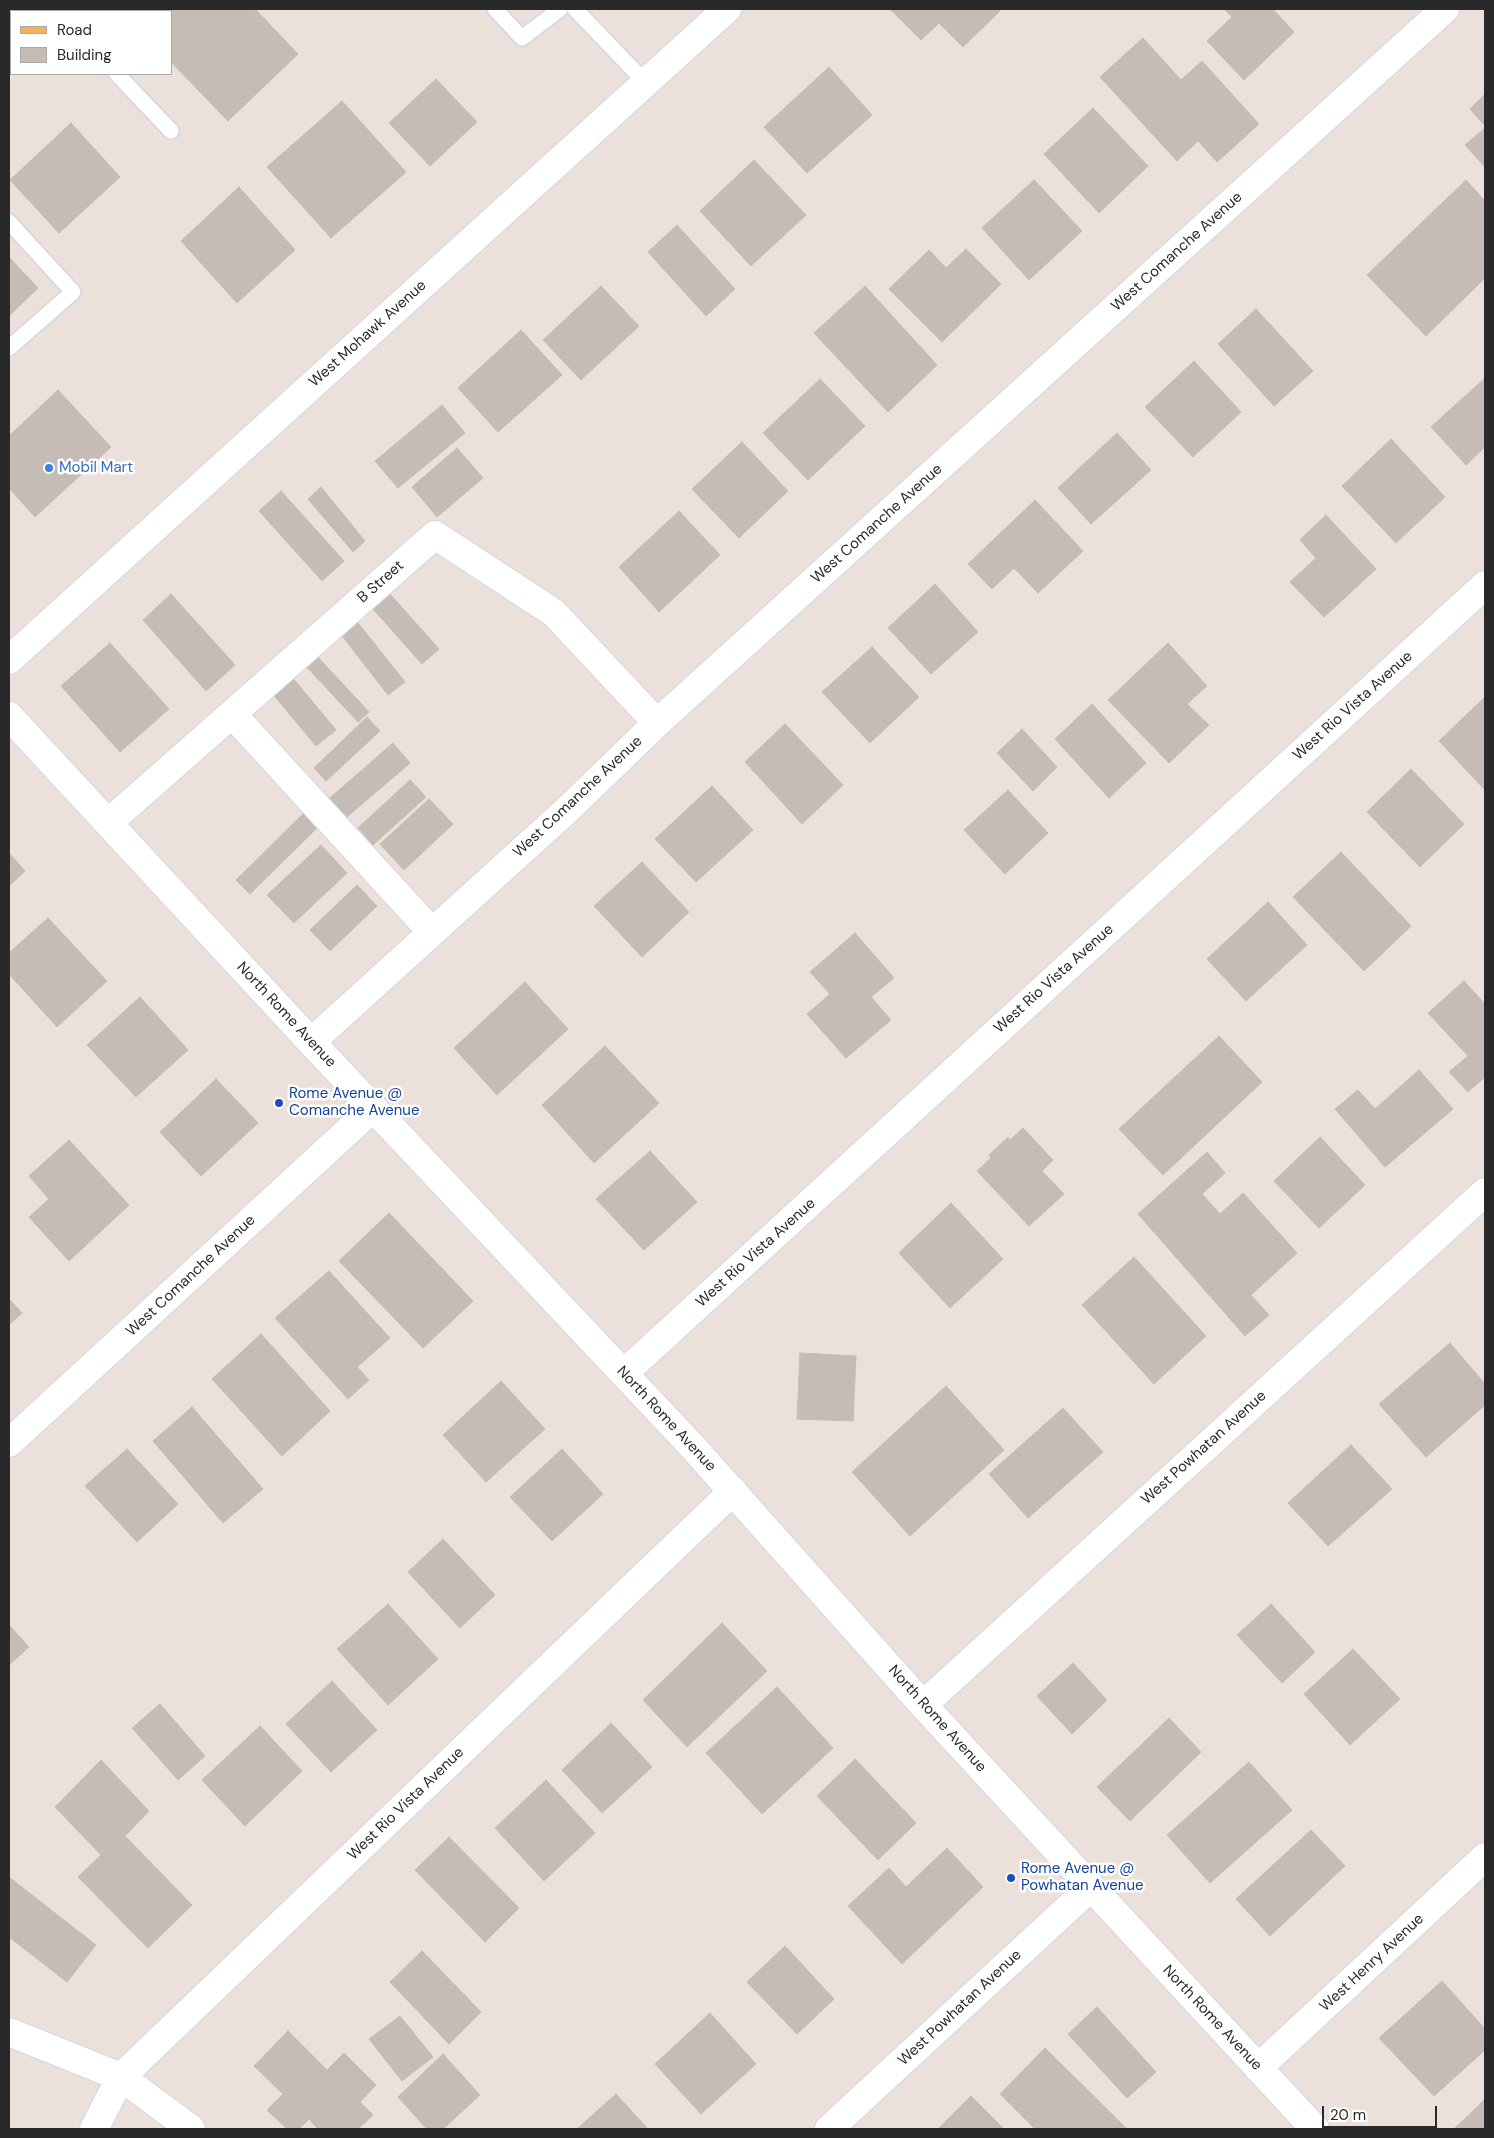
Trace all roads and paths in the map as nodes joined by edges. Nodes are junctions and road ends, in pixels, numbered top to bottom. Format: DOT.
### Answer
graph roads {
  1 [pos="495,9"];
  2 [pos="560,9"];
  3 [pos="575,9"];
  4 [pos="727,9"];
  5 [pos="1445,9"];
  6 [pos="118,75"];
  7 [pos="646,82"];
  8 [pos="170,131"];
  9 [pos="9,222"];
  10 [pos="9,348"];
  11 [pos="1485,585"];
  12 [pos="9,660"];
  13 [pos="232,714"];
  14 [pos="11,724"];
  15 [pos="657,724"];
  16 [pos="108,823"];
  17 [pos="432,932"];
  18 [pos="311,1042"];
  19 [pos="373,1108"];
  20 [pos="1485,1192"];
  21 [pos="624,1373"];
  22 [pos="9,1443"];
  23 [pos="733,1491"];
  24 [pos="923,1704"];
  25 [pos="1485,1857"];
  26 [pos="1091,1887"];
  27 [pos="9,2032"];
  28 [pos="1258,2068"];
  29 [pos="121,2077"];
  30 [pos="94,2129"];
  31 [pos="191,2129"];
  32 [pos="829,2129"];
  33 [pos="1315,2129"];
  1 -- 2 [label="lane"];
  3 -- 7 [label="lane"];
  4 -- 7 [label="street, West Mohawk Avenue"];
  5 -- 15 [label="street, West Comanche Avenue"];
  6 -- 8 [label="lane"];
  7 -- 12 [label="street, West Mohawk Avenue"];
  9 -- 10 [label="lane"];
  11 -- 21 [label="street, West Rio Vista Avenue"];
  13 -- 15 [label="street, B Street"];
  13 -- 16 [label="street, B Street"];
  13 -- 17 [label="street"];
  14 -- 16 [label="street, North Rome Avenue"];
  15 -- 17 [label="street, West Comanche Avenue"];
  16 -- 18 [label="street, North Rome Avenue"];
  17 -- 18 [label="street, West Comanche Avenue"];
  18 -- 19 [label="street, North Rome Avenue"];
  19 -- 21 [label="street, North Rome Avenue"];
  19 -- 22 [label="street, West Comanche Avenue"];
  20 -- 24 [label="street, West Powhatan Avenue"];
  21 -- 23 [label="street, North Rome Avenue"];
  23 -- 24 [label="street, North Rome Avenue"];
  23 -- 29 [label="street, West Rio Vista Avenue"];
  24 -- 26 [label="street, North Rome Avenue"];
  25 -- 28 [label="street, West Henry Avenue"];
  26 -- 28 [label="street, North Rome Avenue"];
  26 -- 32 [label="street, West Powhatan Avenue"];
  27 -- 29 [label="street"];
  28 -- 33 [label="street, North Rome Avenue"];
  29 -- 30 [label="street, West Rio Vista Avenue"];
  29 -- 31 [label="street"];
}
